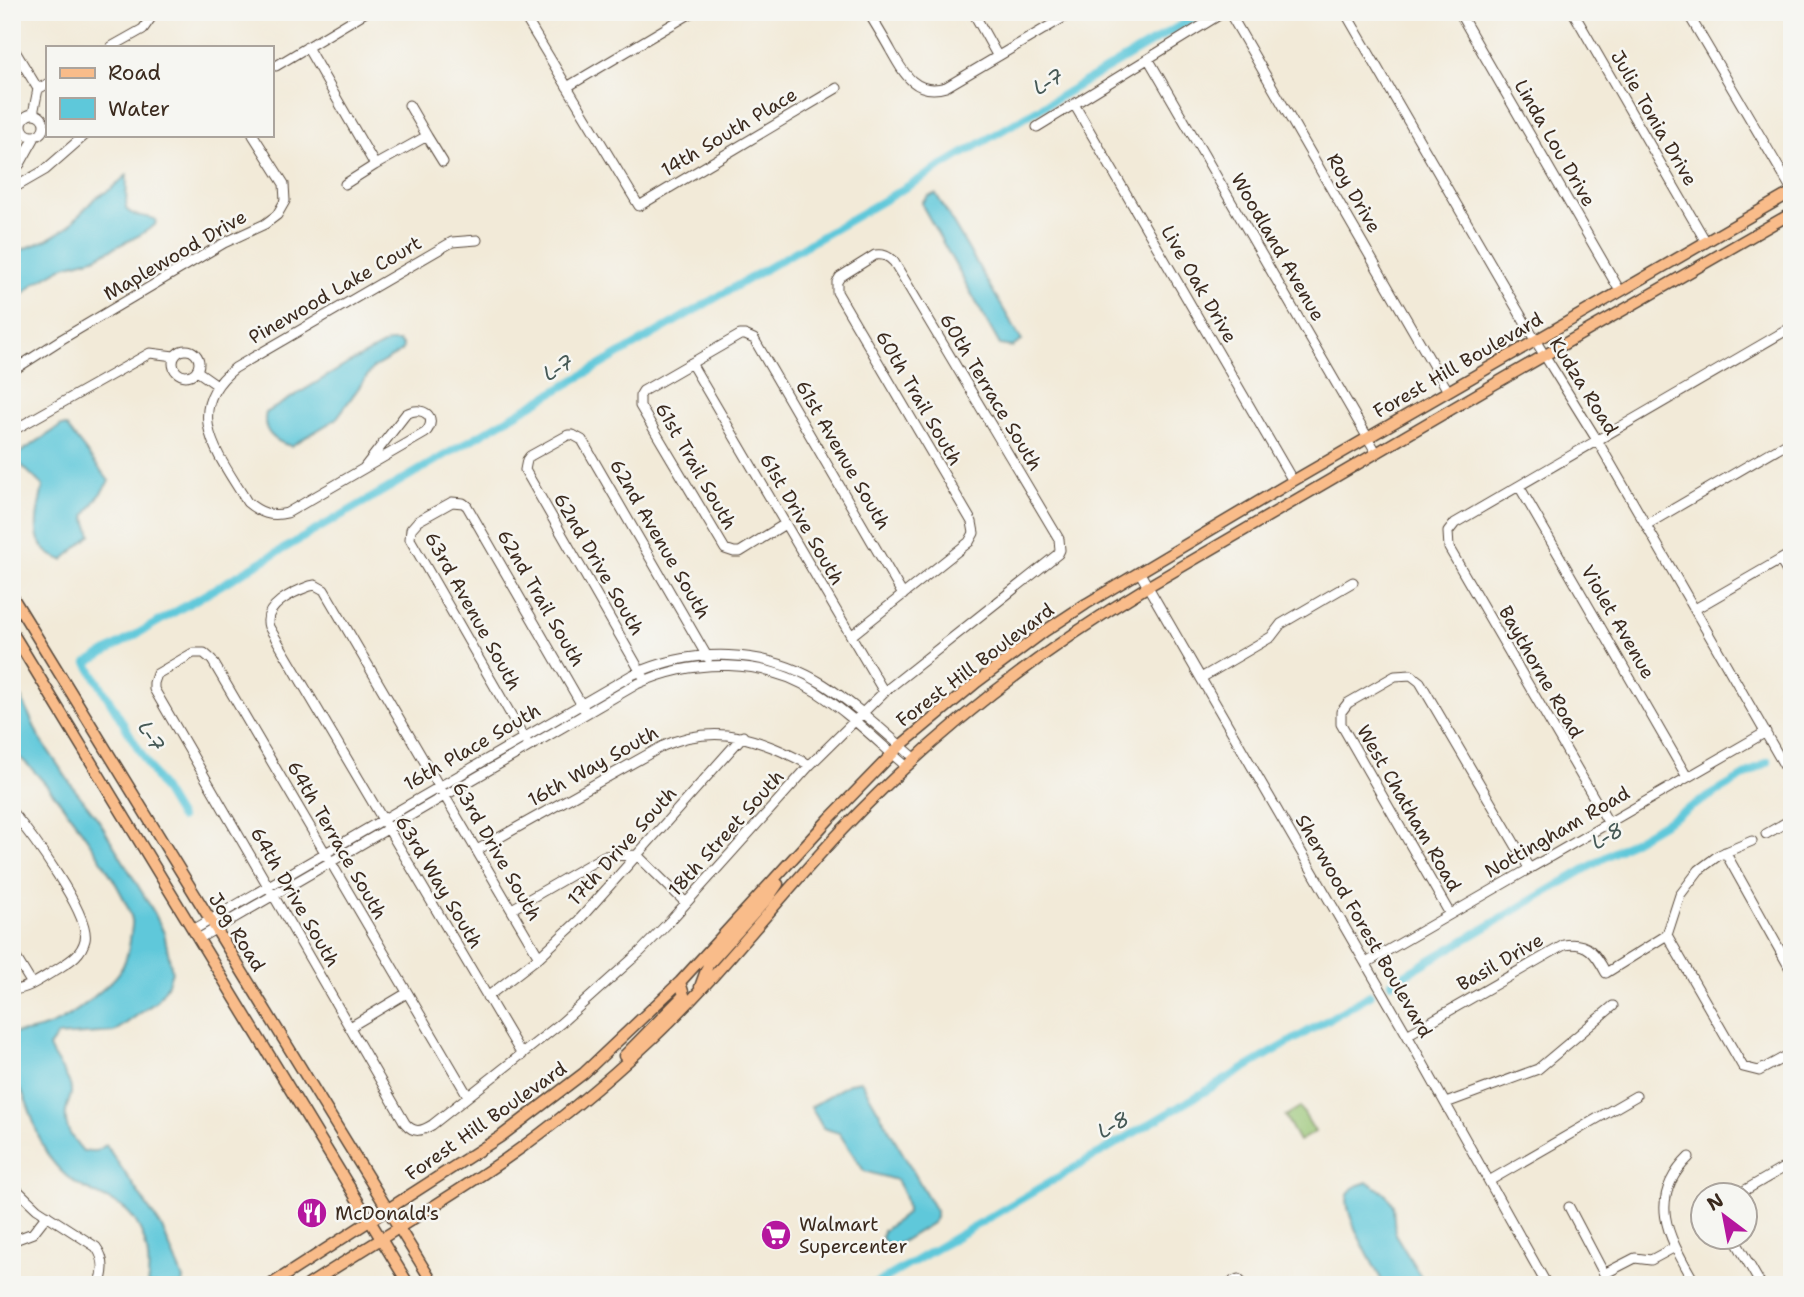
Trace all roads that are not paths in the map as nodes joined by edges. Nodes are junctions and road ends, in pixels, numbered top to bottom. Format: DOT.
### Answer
graph roads {
  1 [pos="155,12"];
  2 [pos="366,12"];
  3 [pos="522,12"];
  4 [pos="693,12"];
  5 [pos="868,12"];
  6 [pos="973,12"];
  7 [pos="1073,12"];
  8 [pos="1227,12"];
  9 [pos="1345,12"];
  10 [pos="1459,12"];
  11 [pos="1573,12"];
  12 [pos="1687,12"];
  13 [pos="12,46"];
  14 [pos="113,46"];
  15 [pos="307,47"];
  16 [pos="997,55"];
  17 [pos="1149,60"];
  18 [pos="276,66"];
  19 [pos="43,86"];
  20 [pos="567,87"];
  21 [pos="837,89"];
  22 [pos="1074,104"];
  23 [pos="409,105"];
  24 [pos="33,114"];
  25 [pos="1037,127"];
  26 [pos="35,136"];
  27 [pos="84,136"];
  28 [pos="254,136"];
  29 [pos="427,136"];
  30 [pos="443,162"];
  31 [pos="375,165"];
  32 [pos="12,169"];
  33 [pos="345,184"];
  34 [pos="12,189"];
  35 [pos="1792,191"];
  36 [pos="1792,213"];
  37 [pos="477,240"];
  38 [pos="1706,242"];
  39 [pos="886,256"];
  40 [pos="1620,291"];
  41 [pos="1792,327"];
  42 [pos="1535,340"];
  43 [pos="1545,354"];
  44 [pos="174,356"];
  45 [pos="691,363"];
  46 [pos="12,371"];
  47 [pos="197,371"];
  48 [pos="217,385"];
  49 [pos="1448,391"];
  50 [pos="12,431"];
  51 [pos="573,435"];
  52 [pos="1368,438"];
  53 [pos="1597,440"];
  54 [pos="1792,440"];
  55 [pos="1376,452"];
  56 [pos="365,468"];
  57 [pos="1293,481"];
  58 [pos="1519,486"];
  59 [pos="463,503"];
  60 [pos="785,524"];
  61 [pos="1646,525"];
  62 [pos="1060,550"];
  63 [pos="1792,553"];
  64 [pos="1780,560"];
  65 [pos="1140,573"];
  66 [pos="1792,580"];
  67 [pos="1353,582"];
  68 [pos="315,585"];
  69 [pos="1147,587"];
  70 [pos="903,595"];
  71 [pos="12,596"];
  72 [pos="1695,609"];
  73 [pos="12,632"];
  74 [pos="851,636"];
  75 [pos="706,655"];
  76 [pos="712,665"];
  77 [pos="640,671"];
  78 [pos="785,671"];
  79 [pos="155,678"];
  80 [pos="1201,678"];
  81 [pos="646,680"];
  82 [pos="884,692"];
  83 [pos="584,709"];
  84 [pos="862,713"];
  85 [pos="854,721"];
  86 [pos="1766,732"];
  87 [pos="743,736"];
  88 [pos="527,742"];
  89 [pos="896,750"];
  90 [pos="910,762"];
  91 [pos="810,765"];
  92 [pos="1687,777"];
  93 [pos="1792,779"];
  94 [pos="442,791"];
  95 [pos="12,812"];
  96 [pos="1792,819"];
  97 [pos="1608,822"];
  98 [pos="384,824"];
  99 [pos="1766,834"];
  100 [pos="1752,841"];
  101 [pos="477,850"];
  102 [pos="1725,852"];
  103 [pos="637,855"];
  104 [pos="327,858"];
  105 [pos="784,869"];
  106 [pos="1529,869"];
  107 [pos="270,890"];
  108 [pos="686,903"];
  109 [pos="512,909"];
  110 [pos="1450,914"];
  111 [pos="212,925"];
  112 [pos="196,935"];
  113 [pos="1667,935"];
  114 [pos="12,951"];
  115 [pos="539,957"];
  116 [pos="1366,963"];
  117 [pos="1792,972"];
  118 [pos="680,982"];
  119 [pos="32,984"];
  120 [pos="12,990"];
  121 [pos="699,992"];
  122 [pos="407,993"];
  123 [pos="487,997"];
  124 [pos="1613,1006"];
  125 [pos="350,1027"];
  126 [pos="1407,1035"];
  127 [pos="1792,1053"];
  128 [pos="522,1055"];
  129 [pos="597,1087"];
  130 [pos="467,1096"];
  131 [pos="1636,1096"];
  132 [pos="1446,1103"];
  133 [pos="413,1130"];
  134 [pos="1689,1157"];
  135 [pos="1792,1163"];
  136 [pos="1489,1181"];
  137 [pos="1758,1182"];
  138 [pos="12,1185"];
  139 [pos="1569,1207"];
  140 [pos="388,1209"];
  141 [pos="47,1215"];
  142 [pos="369,1220"];
  143 [pos="400,1228"];
  144 [pos="381,1239"];
  145 [pos="12,1241"];
  146 [pos="1675,1247"];
  147 [pos="1742,1252"];
  148 [pos="1604,1273"];
  149 [pos="1792,1281"];
  150 [pos="99,1285"];
  151 [pos="270,1285"];
  152 [pos="308,1285"];
  153 [pos="409,1285"];
  154 [pos="435,1285"];
  155 [pos="1225,1285"];
  156 [pos="1244,1285"];
  157 [pos="1547,1285"];
  158 [pos="1610,1285"];
  159 [pos="1696,1285"];
  160 [pos="1761,1285"];
  161 [pos="1785,1285"];
  1 -- 14 [label="street"];
  2 -- 15 [label="street"];
  3 -- 20 [label="street"];
  4 -- 20 [label="street"];
  5 -- 16 [label="street"];
  6 -- 16 [label="street"];
  7 -- 16 [label="street"];
  8 -- 17 [label="street"];
  8 -- 49 [label="street, Roy Drive"];
  9 -- 42 [label="street, Kudza Road"];
  10 -- 40 [label="street, Linda Lou Drive"];
  11 -- 38 [label="street, Julie Tonia Drive"];
  12 -- 35 [label="street"];
  13 -- 19 [label="street"];
  15 -- 18 [label="street"];
  15 -- 31 [label="street"];
  17 -- 22 [label="street"];
  17 -- 52 [label="street, Woodland Avenue"];
  19 -- 24 [label="street"];
  20 -- 21 [label="street, 14th South Place"];
  22 -- 25 [label="street"];
  22 -- 57 [label="street, Live Oak Drive"];
  23 -- 29 [label="street"];
  24 -- 26 [label="street"];
  24 -- 26 [label="street"];
  26 -- 32 [label="street"];
  27 -- 34 [label="street"];
  28 -- 46 [label="street, Maplewood Drive"];
  29 -- 30 [label="street"];
  29 -- 31 [label="street"];
  31 -- 33 [label="street"];
  35 -- 38 [label="main road, Forest Hill Boulevard"];
  36 -- 43 [label="main road, Forest Hill Boulevard"];
  37 -- 48 [label="street, Pinewood Lake Court"];
  38 -- 40 [label="main road, Forest Hill Boulevard"];
  39 -- 62 [label="street, 60th Terrace South"];
  39 -- 70 [label="street, 60th Trail South"];
  40 -- 42 [label="main road, Forest Hill Boulevard"];
  41 -- 53 [label="street"];
  42 -- 43 [label="street, Kudza Road"];
  42 -- 49 [label="main road, Forest Hill Boulevard"];
  43 -- 53 [label="street, Kudza Road"];
  43 -- 55 [label="main road, Forest Hill Boulevard"];
  44 -- 47 [label="street"];
  44 -- 47 [label="street"];
  44 -- 50 [label="street"];
  45 -- 60 [label="street, 61st Drive South"];
  45 -- 60 [label="street, 61st Trail South"];
  45 -- 70 [label="street, 61st Avenue South"];
  47 -- 48 [label="street"];
  48 -- 56 [label="street"];
  49 -- 52 [label="main road, Forest Hill Boulevard"];
  51 -- 75 [label="street, 62nd Avenue South"];
  51 -- 77 [label="street, 62nd Drive South"];
  52 -- 55 [label="street, Woodland Avenue"];
  52 -- 57 [label="main road, Forest Hill Boulevard"];
  53 -- 58 [label="street"];
  53 -- 61 [label="street, Kudza Road"];
  54 -- 61 [label="street"];
  55 -- 69 [label="main road, Forest Hill Boulevard"];
  56 -- 56 [label="street"];
  57 -- 65 [label="main road, Forest Hill Boulevard"];
  58 -- 92 [label="street, Violet Avenue"];
  58 -- 97 [label="street, Baythorne Road"];
  59 -- 83 [label="street, 62nd Trail South"];
  59 -- 88 [label="street, 63rd Avenue South"];
  60 -- 74 [label="street, 61st Drive South"];
  61 -- 72 [label="street, Kudza Road"];
  62 -- 82 [label="street, 18th Street South"];
  63 -- 64 [label="street"];
  64 -- 66 [label="street"];
  64 -- 72 [label="street"];
  65 -- 69 [label="street, Sherwood Forest Boulevard"];
  65 -- 89 [label="main road, Forest Hill Boulevard"];
  67 -- 80 [label="street"];
  68 -- 94 [label="street, 63rd Drive South"];
  68 -- 98 [label="street, 63rd Way South"];
  69 -- 80 [label="street, Sherwood Forest Boulevard"];
  69 -- 90 [label="main road, Forest Hill Boulevard"];
  70 -- 74 [label="street"];
  71 -- 111 [label="main road, Jog Road"];
  72 -- 86 [label="street, Kudza Road"];
  73 -- 112 [label="main road, Jog Road"];
  74 -- 82 [label="street, 61st Drive South"];
  75 -- 76 [label="street, 62nd Avenue South"];
  75 -- 77 [label="street, 16th Place South"];
  75 -- 78 [label="street, 16th Place South"];
  76 -- 78 [label="street, 16th Place South"];
  76 -- 81 [label="street, 16th Place South"];
  77 -- 81 [label="street, 62nd Drive South"];
  77 -- 83 [label="street, 16th Place South"];
  78 -- 84 [label="street, 16th Place South"];
  78 -- 85 [label="street, 16th Place South"];
  79 -- 104 [label="street, 64th Terrace South"];
  79 -- 107 [label="street, 64th Drive South"];
  80 -- 116 [label="street, Sherwood Forest Boulevard"];
  81 -- 83 [label="street, 16th Place South"];
  82 -- 84 [label="street, 18th Street South"];
  83 -- 88 [label="street, 16th Place South"];
  84 -- 85 [label="street, 18th Street South"];
  84 -- 89 [label="street, 16th Place South"];
  85 -- 89 [label="street, 16th Place South"];
  85 -- 91 [label="street, 18th Street South"];
  86 -- 92 [label="street, Nottingham Road"];
  86 -- 93 [label="street, Kudza Road"];
  87 -- 91 [label="street, 16th Way South"];
  87 -- 101 [label="street, 16th Way South"];
  87 -- 103 [label="street, 17th Drive South"];
  88 -- 94 [label="street, 16th Place South"];
  89 -- 90 [label="street, 16th Place South"];
  89 -- 105 [label="main road, Forest Hill Boulevard"];
  90 -- 121 [label="main road, Forest Hill Boulevard"];
  91 -- 108 [label="street, 18th Street South"];
  92 -- 97 [label="street, Nottingham Road"];
  94 -- 98 [label="street, 16th Place South"];
  94 -- 101 [label="street, 63rd Drive South"];
  95 -- 119 [label="street"];
  96 -- 99 [label="street"];
  97 -- 106 [label="street, Nottingham Road"];
  98 -- 104 [label="street, 16th Place South"];
  98 -- 123 [label="street, 63rd Way South"];
  100 -- 102 [label="street"];
  101 -- 109 [label="street, 63rd Drive South"];
  102 -- 113 [label="street"];
  102 -- 117 [label="street"];
  103 -- 108 [label="street"];
  103 -- 109 [label="street"];
  103 -- 115 [label="street, 17th Drive South"];
  104 -- 107 [label="street, 16th Place South"];
  104 -- 122 [label="street, 64th Terrace South"];
  105 -- 118 [label="main road, Forest Hill Boulevard"];
  105 -- 121 [label="main road"];
  106 -- 110 [label="street, Nottingham Road"];
  106 -- 110 [label="street, West Chatham Road"];
  107 -- 111 [label="street, 16th Place South"];
  107 -- 125 [label="street, 64th Drive South"];
  108 -- 128 [label="street, 18th Street South"];
  109 -- 115 [label="street, 63rd Drive South"];
  110 -- 116 [label="street, Nottingham Road"];
  111 -- 112 [label="street, 16th Place South"];
  111 -- 140 [label="main road, Jog Road"];
  112 -- 142 [label="main road, Jog Road"];
  113 -- 126 [label="street, Basil Drive"];
  113 -- 127 [label="street"];
  114 -- 119 [label="street"];
  115 -- 123 [label="street, 17th Drive South"];
  116 -- 126 [label="street, Sherwood Forest Boulevard"];
  118 -- 129 [label="main road"];
  118 -- 140 [label="main road, Forest Hill Boulevard"];
  119 -- 120 [label="street"];
  121 -- 129 [label="main road, Forest Hill Boulevard"];
  122 -- 125 [label="street"];
  122 -- 130 [label="street, 64th Terrace South"];
  123 -- 128 [label="street, 63rd Way South"];
  124 -- 132 [label="street"];
  125 -- 133 [label="street, 64th Drive South"];
  126 -- 132 [label="street, Sherwood Forest Boulevard"];
  128 -- 130 [label="street, 18th Street South"];
  129 -- 143 [label="main road, Forest Hill Boulevard"];
  130 -- 133 [label="street, 18th Street South"];
  131 -- 136 [label="street"];
  132 -- 136 [label="street, Sherwood Forest Boulevard"];
  134 -- 146 [label="street"];
  135 -- 137 [label="street"];
  136 -- 157 [label="street, Sherwood Forest Boulevard"];
  138 -- 141 [label="street"];
  139 -- 148 [label="street"];
  140 -- 142 [label="main road, Forest Hill Boulevard"];
  140 -- 143 [label="main road, Jog Road"];
  141 -- 145 [label="street"];
  141 -- 150 [label="street"];
  142 -- 144 [label="main road, Jog Road"];
  142 -- 151 [label="main road, Forest Hill Boulevard"];
  143 -- 144 [label="main road, Forest Hill Boulevard"];
  143 -- 154 [label="main road, Jog Road"];
  144 -- 152 [label="main road, Forest Hill Boulevard"];
  144 -- 153 [label="main road, Jog Road"];
  146 -- 148 [label="street"];
  146 -- 159 [label="street"];
  147 -- 160 [label="street"];
  148 -- 158 [label="street"];
  149 -- 161 [label="street"];
  155 -- 156 [label="street"];
}
